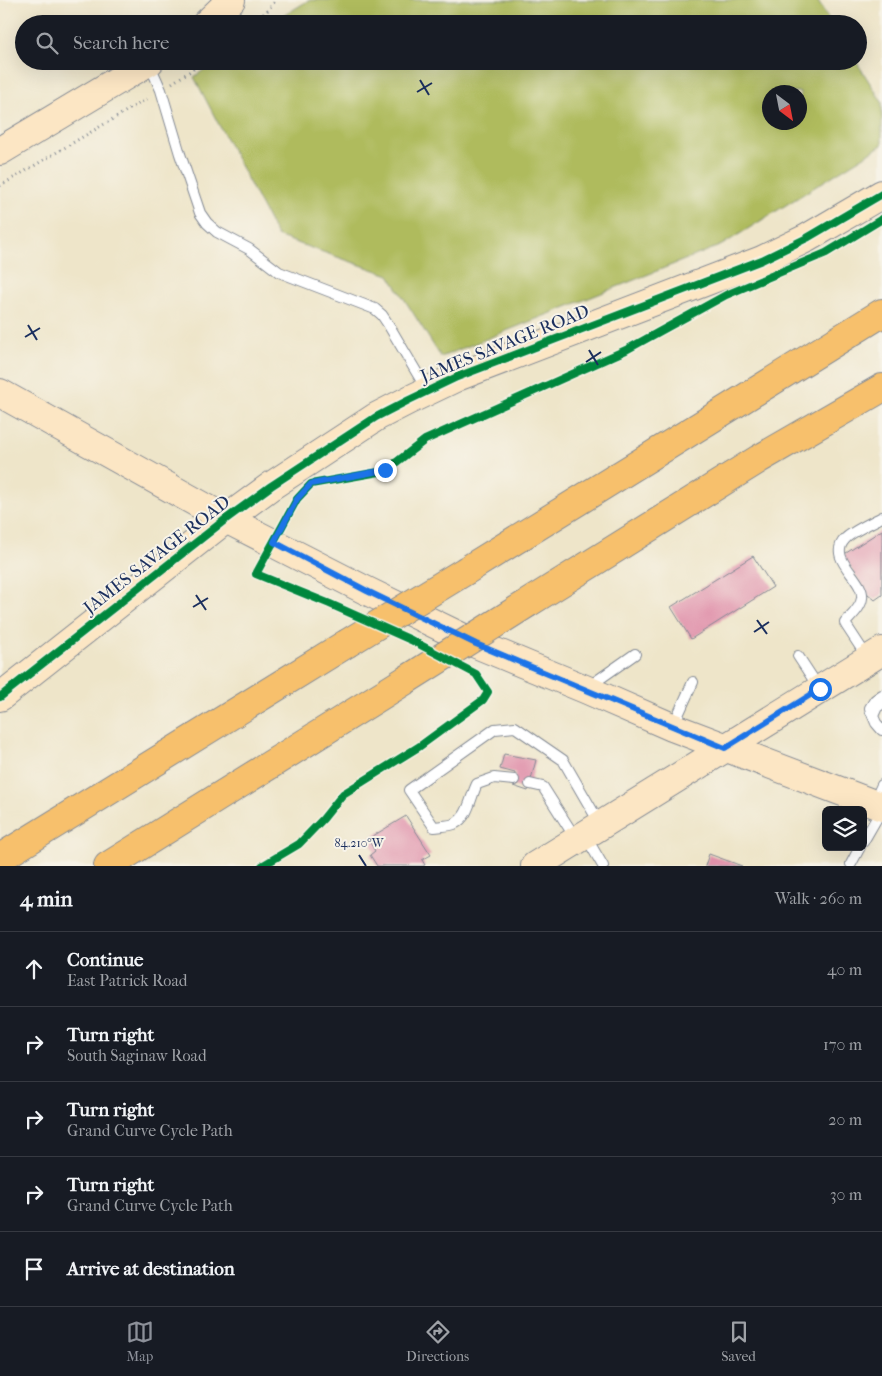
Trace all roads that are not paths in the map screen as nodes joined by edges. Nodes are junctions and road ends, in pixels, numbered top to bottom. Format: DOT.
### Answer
graph roads {
  1 [pos="231,0"];
  2 [pos="215,15"];
  3 [pos="136,70"];
  4 [pos="152,70"];
  5 [pos="0,151"];
  6 [pos="882,194"];
  7 [pos="882,313"];
  8 [pos="882,388"];
  9 [pos="427,391"];
  10 [pos="0,393"];
  11 [pos="882,517"];
  12 [pos="226,519"];
  13 [pos="636,654"];
  14 [pos="875,655"];
  15 [pos="798,656"];
  16 [pos="693,682"];
  17 [pos="585,688"];
  18 [pos="820,689"];
  19 [pos="882,696"];
  20 [pos="0,697"];
  21 [pos="882,704"];
  22 [pos="872,716"];
  23 [pos="672,727"];
  24 [pos="882,730"];
  25 [pos="725,748"];
  26 [pos="514,780"];
  27 [pos="530,784"];
  28 [pos="880,801"];
  29 [pos="867,832"];
  30 [pos="587,834"];
  31 [pos="858,851"];
  32 [pos="0,858"];
  33 [pos="851,864"];
  34 [pos="108,866"];
  35 [pos="534,866"];
  36 [pos="603,866"];
  1 -- 2 [label="street"];
  3 -- 5 [label="street"];
  4 -- 9 [label="lane"];
  6 -- 9 [label="street, JAMES SAVAGE ROAD"];
  7 -- 32 [label="highway, bridge"];
  8 -- 34 [label="highway, bridge"];
  9 -- 12 [label="street, JAMES SAVAGE ROAD"];
  10 -- 12 [label="street"];
  11 -- 14 [label="lane"];
  12 -- 17 [label="street"];
  12 -- 20 [label="street, JAMES SAVAGE ROAD"];
  13 -- 17 [label="lane"];
  14 -- 18 [label="street"];
  15 -- 18 [label="lane"];
  16 -- 23 [label="lane"];
  17 -- 23 [label="street"];
  18 -- 25 [label="street"];
  19 -- 22 [label="lane"];
  21 -- 22 [label="lane"];
  22 -- 24 [label="lane"];
  23 -- 25 [label="street"];
  25 -- 28 [label="street"];
  25 -- 30 [label="street"];
  26 -- 30 [label="lane"];
  27 -- 30 [label="lane"];
  28 -- 29 [label="lane"];
  30 -- 35 [label="street"];
  30 -- 36 [label="lane"];
  31 -- 33 [label="lane"];
}
